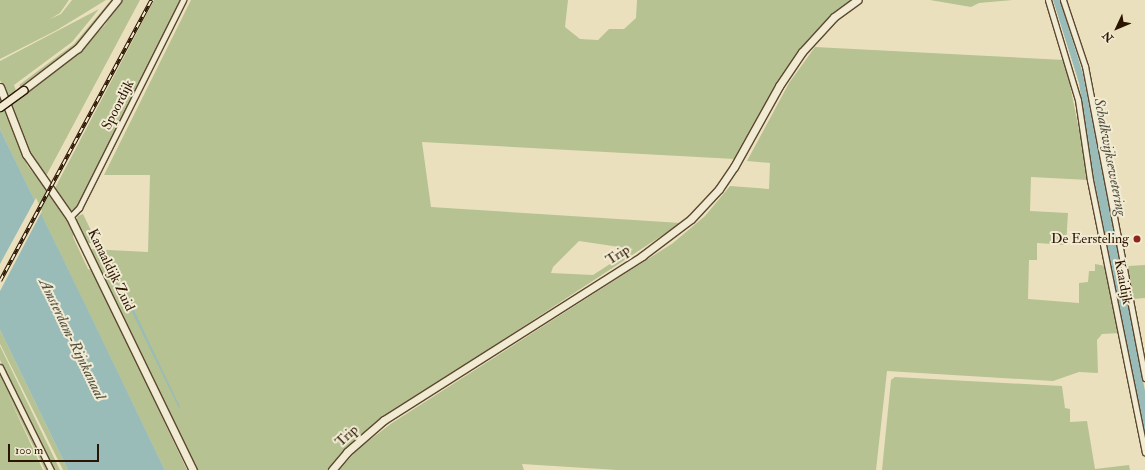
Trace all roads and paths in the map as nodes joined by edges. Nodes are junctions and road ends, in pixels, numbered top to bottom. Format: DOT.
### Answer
graph roads {
  1 [pos="118,0"];
  2 [pos="183,0"];
  3 [pos="856,0"];
  4 [pos="1048,0"];
  5 [pos="1063,0"];
  6 [pos="0,86"];
  7 [pos="0,107"];
  8 [pos="70,217"];
  9 [pos="0,367"];
  10 [pos="1145,378"];
  11 [pos="1145,453"];
  12 [pos="51,470"];
  13 [pos="193,470"];
  14 [pos="332,470"];
  1 -- 7 [label="street, bridge"];
  2 -- 8 [label="street, Spoordijk"];
  3 -- 14 [label="street, Trip"];
  4 -- 11 [label="street, Kaaidijk"];
  5 -- 10 [label="street"];
  6 -- 8 [label="street, Kanaaldijk Zuid"];
  8 -- 13 [label="street, Kanaaldijk Zuid"];
  9 -- 12 [label="street"];
}
